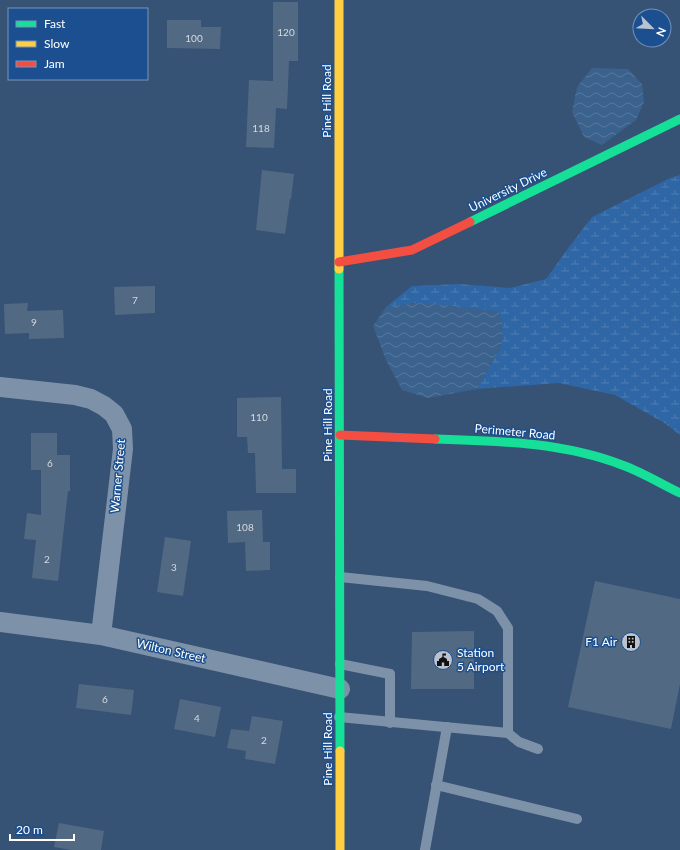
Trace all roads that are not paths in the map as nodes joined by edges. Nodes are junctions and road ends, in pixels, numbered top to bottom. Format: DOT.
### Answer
graph roads {
  1 [pos="339,0"];
  2 [pos="680,119"];
  3 [pos="339,262"];
  4 [pos="0,387"];
  5 [pos="340,435"];
  6 [pos="680,493"];
  7 [pos="340,577"];
  8 [pos="0,622"];
  9 [pos="101,635"];
  10 [pos="340,664"];
  11 [pos="340,689"];
  12 [pos="339,717"];
  13 [pos="390,722"];
  14 [pos="447,727"];
  15 [pos="508,733"];
  16 [pos="538,749"];
  17 [pos="436,785"];
  18 [pos="577,820"];
  19 [pos="340,850"];
  20 [pos="425,850"];
  1 -- 3 [label="street, Pine Hill Road"];
  2 -- 3 [label="street, University Drive"];
  3 -- 5 [label="street, Pine Hill Road"];
  4 -- 9 [label="street, Warner Street"];
  5 -- 6 [label="street, Perimeter Road"];
  5 -- 7 [label="street, Pine Hill Road"];
  7 -- 10 [label="street, Pine Hill Road"];
  7 -- 15 [label="lane"];
  8 -- 9 [label="street, Wilton Street"];
  9 -- 11 [label="street, Wilton Street"];
  10 -- 11 [label="street, Pine Hill Road"];
  10 -- 13 [label="lane"];
  11 -- 12 [label="street, Pine Hill Road"];
  12 -- 13 [label="lane"];
  12 -- 19 [label="street, Pine Hill Road"];
  13 -- 14 [label="lane"];
  14 -- 15 [label="lane"];
  14 -- 17 [label="lane"];
  15 -- 16 [label="lane"];
  17 -- 18 [label="lane"];
  17 -- 20 [label="lane"];
}
